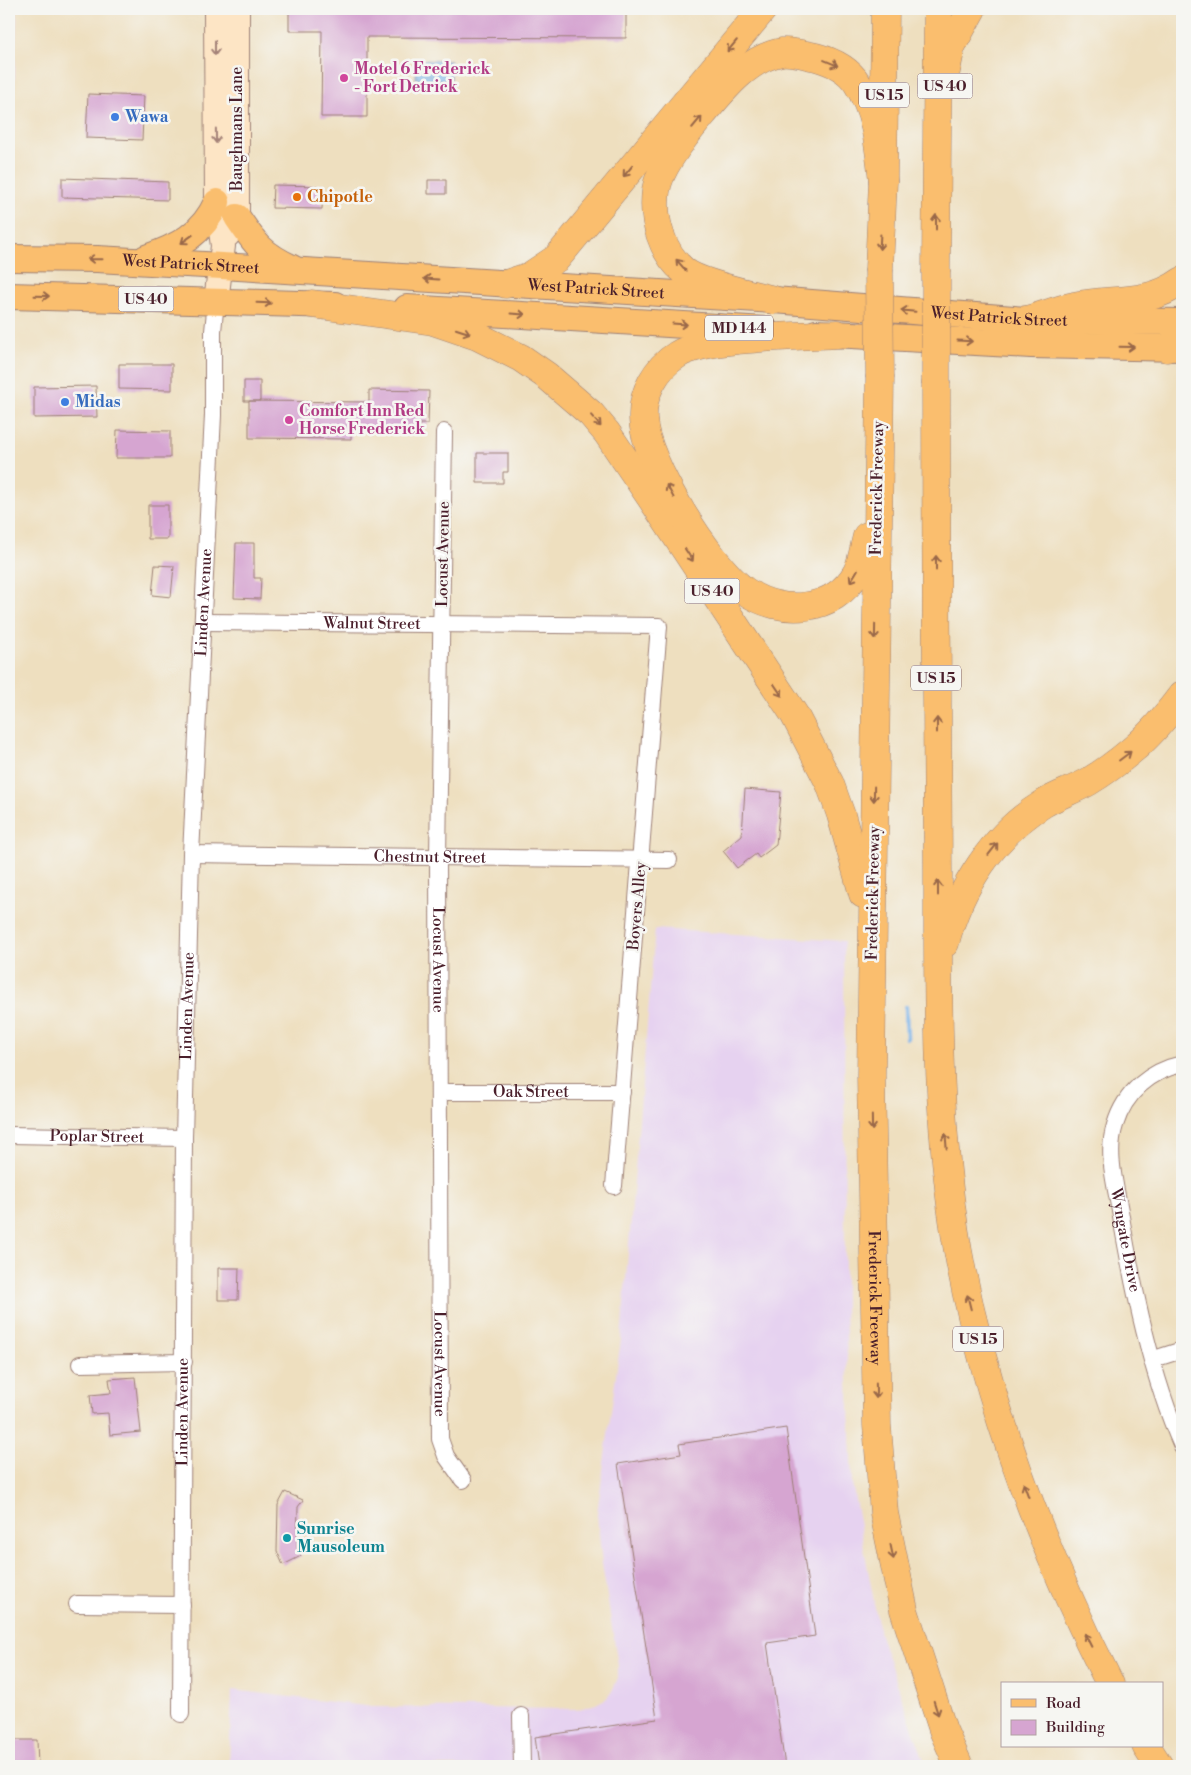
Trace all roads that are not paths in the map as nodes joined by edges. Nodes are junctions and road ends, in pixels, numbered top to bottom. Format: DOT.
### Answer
graph roads {
  1 [pos="216,9"];
  2 [pos="237,9"];
  3 [pos="763,9"];
  4 [pos="885,9"];
  5 [pos="938,9"];
  6 [pos="972,9"];
  7 [pos="937,169"];
  8 [pos="883,181"];
  9 [pos="227,209"];
  10 [pos="222,256"];
  11 [pos="9,258"];
  12 [pos="138,261"];
  13 [pos="297,271"];
  14 [pos="1182,281"];
  15 [pos="506,284"];
  16 [pos="9,296"];
  17 [pos="774,300"];
  18 [pos="216,301"];
  19 [pos="312,304"];
  20 [pos="1026,320"];
  21 [pos="1182,322"];
  22 [pos="837,334"];
  23 [pos="1177,345"];
  24 [pos="444,432"];
  25 [pos="877,496"];
  26 [pos="204,622"];
  27 [pos="442,625"];
  28 [pos="660,626"];
  29 [pos="1182,695"];
  30 [pos="191,854"];
  31 [pos="438,858"];
  32 [pos="640,859"];
  33 [pos="669,860"];
  34 [pos="938,971"];
  35 [pos="1182,1064"];
  36 [pos="871,1075"];
  37 [pos="440,1092"];
  38 [pos="622,1092"];
  39 [pos="9,1135"];
  40 [pos="184,1138"];
  41 [pos="614,1186"];
  42 [pos="1182,1350"];
  43 [pos="1154,1359"];
  44 [pos="184,1362"];
  45 [pos="80,1364"];
  46 [pos="1182,1446"];
  47 [pos="463,1480"];
  48 [pos="76,1604"];
  49 [pos="182,1605"];
  50 [pos="1109,1682"];
  51 [pos="181,1714"];
  52 [pos="521,1716"];
  53 [pos="1147,1748"];
  54 [pos="522,1766"];
  55 [pos="959,1766"];
  56 [pos="1159,1766"];
  1 -- 9 [label="main road, Baughmans Lane, one-way"];
  2 -- 9 [label="main road, Baughmans Lane"];
  3 -- 15 [label="highway, one-way"];
  4 -- 8 [label="highway, Frederick Freeway / US 15"];
  5 -- 7 [label="highway, US 15"];
  6 -- 7 [label="highway, US 40"];
  34 -- 7 [label="highway, US 15, one-way, bridge"];
  17 -- 8 [label="highway, one-way"];
  8 -- 25 [label="highway, Frederick Freeway / US 15, one-way, bridge"];
  9 -- 10 [label="main road, Baughmans Lane"];
  9 -- 12 [label="main road, one-way"];
  9 -- 13 [label="main road"];
  10 -- 12 [label="main road, West Patrick Street / US 40"];
  10 -- 13 [label="main road, West Patrick Street / US 40"];
  10 -- 18 [label="main road, Baughmans Lane"];
  12 -- 11 [label="main road, West Patrick Street / US 40, one-way"];
  15 -- 13 [label="main road, West Patrick Street / US 40, one-way"];
  14 -- 20 [label="highway, US 40"];
  15 -- 17 [label="main road, West Patrick Street / US 40"];
  16 -- 18 [label="main road, West Patrick Street / US 40, one-way"];
  20 -- 17 [label="main road, West Patrick Street / US 40, one-way"];
  18 -- 19 [label="main road, West Patrick Street / US 40, one-way"];
  18 -- 26 [label="street, Linden Avenue"];
  19 -- 22 [label="main road, West Patrick Street / MD 144, one-way"];
  19 -- 36 [label="highway, US 40, one-way"];
  20 -- 21 [label="main road, West Patrick Street"];
  22 -- 23 [label="main road, West Patrick Street / MD 144, one-way"];
  25 -- 22 [label="highway, one-way"];
  24 -- 27 [label="street, Locust Avenue"];
  25 -- 36 [label="highway, Frederick Freeway / US 15, one-way"];
  26 -- 27 [label="street, Walnut Street"];
  26 -- 30 [label="street, Linden Avenue"];
  27 -- 28 [label="street, Walnut Street"];
  27 -- 31 [label="street, Locust Avenue"];
  28 -- 32 [label="street, Boyers Alley"];
  34 -- 29 [label="highway, one-way"];
  30 -- 31 [label="street, Chestnut Street"];
  30 -- 40 [label="street, Linden Avenue"];
  31 -- 32 [label="street, Chestnut Street"];
  31 -- 37 [label="street, Locust Avenue"];
  32 -- 33 [label="street, Chestnut Street"];
  32 -- 38 [label="street, Boyers Alley"];
  50 -- 34 [label="highway, US 15, one-way"];
  35 -- 43 [label="street, Wyngate Drive"];
  36 -- 55 [label="highway, Frederick Freeway / US 15, one-way"];
  37 -- 38 [label="street, Oak Street"];
  37 -- 47 [label="street, Locust Avenue"];
  38 -- 41 [label="street, Boyers Alley"];
  39 -- 40 [label="street, Poplar Street"];
  40 -- 44 [label="street, Linden Avenue"];
  42 -- 43 [label="street"];
  43 -- 46 [label="street, Wyngate Drive"];
  44 -- 45 [label="street"];
  44 -- 49 [label="street, Linden Avenue"];
  48 -- 49 [label="street"];
  49 -- 51 [label="street, Linden Avenue"];
  52 -- 54 [label="street"];
  53 -- 56 [label="highway"];
}
